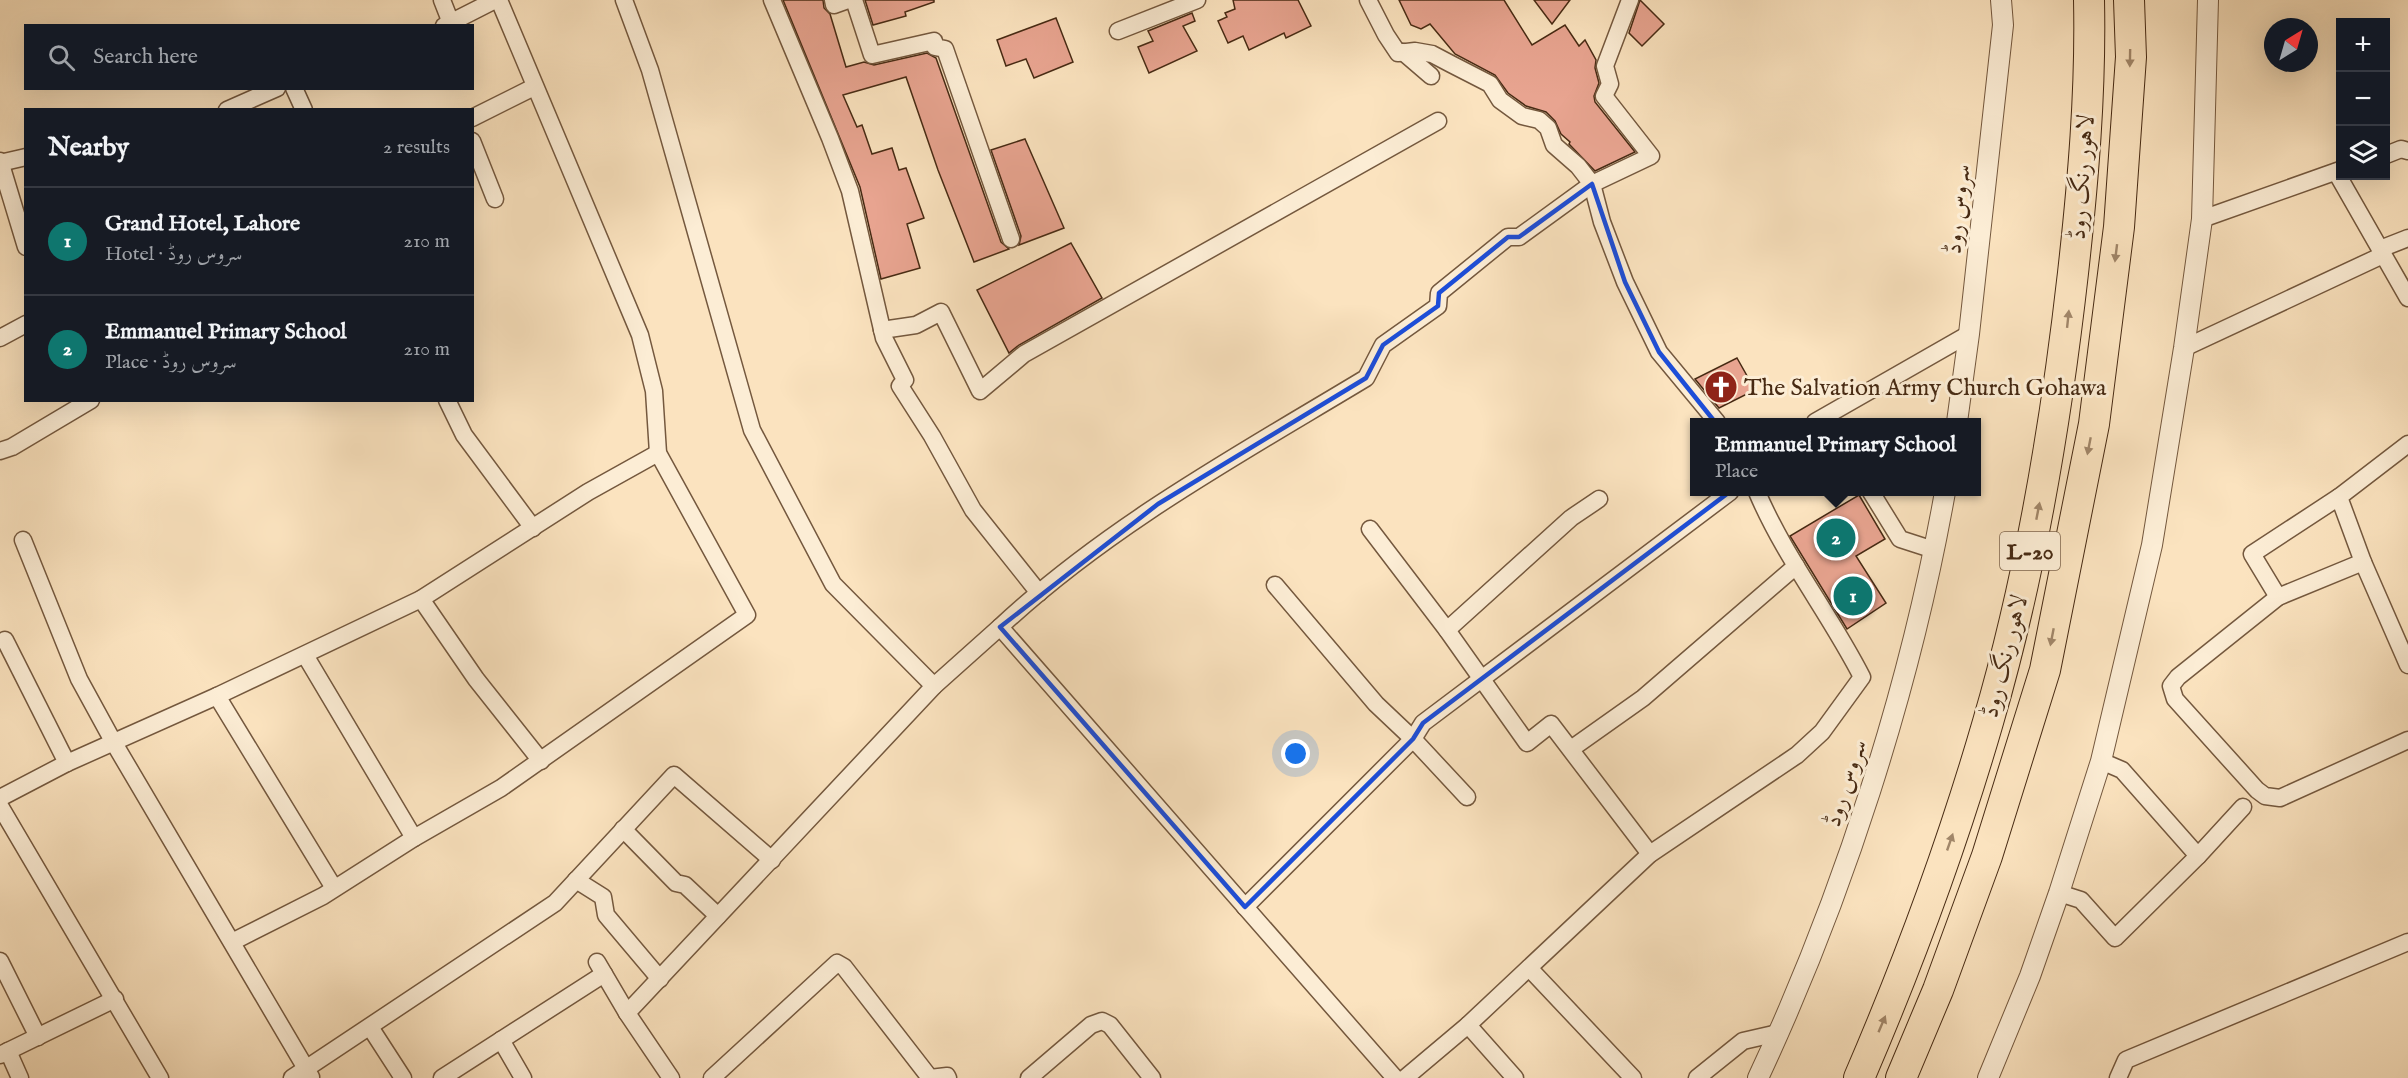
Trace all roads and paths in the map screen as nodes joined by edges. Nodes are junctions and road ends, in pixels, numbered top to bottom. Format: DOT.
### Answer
graph roads {
  1 [pos="442,0"];
  2 [pos="497,0"];
  3 [pos="624,0"];
  4 [pos="772,0"];
  5 [pos="832,0"];
  6 [pos="848,0"];
  7 [pos="854,0"];
  8 [pos="1197,0"];
  9 [pos="1368,0"];
  10 [pos="1630,0"];
  11 [pos="2001,0"];
  12 [pos="2089,0"];
  13 [pos="2129,0"];
  14 [pos="2208,0"];
  15 [pos="447,24"];
  16 [pos="1118,31"];
  17 [pos="1403,52"];
  18 [pos="1431,76"];
  19 [pos="534,87"];
  20 [pos="272,90"];
  21 [pos="295,90"];
  22 [pos="232,108"];
  23 [pos="303,108"];
  24 [pos="474,117"];
  25 [pos="1437,121"];
  26 [pos="474,146"];
  27 [pos="2408,151"];
  28 [pos="2390,153"];
  29 [pos="24,157"];
  30 [pos="0,162"];
  31 [pos="2336,172"];
  32 [pos="2343,180"];
  33 [pos="3,184"];
  34 [pos="1592,184"];
  35 [pos="495,199"];
  36 [pos="2202,219"];
  37 [pos="2408,238"];
  38 [pos="1011,239"];
  39 [pos="24,242"];
  40 [pos="2382,252"];
  41 [pos="2408,298"];
  42 [pos="24,325"];
  43 [pos="882,330"];
  44 [pos="1969,333"];
  45 [pos="0,338"];
  46 [pos="2184,348"];
  47 [pos="89,402"];
  48 [pos="448,402"];
  49 [pos="1713,418"];
  50 [pos="1826,418"];
  51 [pos="1958,418"];
  52 [pos="2408,444"];
  53 [pos="0,451"];
  54 [pos="658,453"];
  55 [pos="1725,496"];
  56 [pos="1759,496"];
  57 [pos="1874,496"];
  58 [pos="1944,496"];
  59 [pos="2339,497"];
  60 [pos="1599,499"];
  61 [pos="533,528"];
  62 [pos="1370,529"];
  63 [pos="23,540"];
  64 [pos="1934,550"];
  65 [pos="2363,562"];
  66 [pos="1796,566"];
  67 [pos="1275,585"];
  68 [pos="1039,593"];
  69 [pos="2278,597"];
  70 [pos="421,599"];
  71 [pos="1000,627"];
  72 [pos="1447,630"];
  73 [pos="5,640"];
  74 [pos="305,655"];
  75 [pos="2408,665"];
  76 [pos="1481,679"];
  77 [pos="934,686"];
  78 [pos="217,696"];
  79 [pos="1413,739"];
  80 [pos="2408,740"];
  81 [pos="114,743"];
  82 [pos="1571,749"];
  83 [pos="541,761"];
  84 [pos="2101,761"];
  85 [pos="67,763"];
  86 [pos="1467,797"];
  87 [pos="1,798"];
  88 [pos="2243,807"];
  89 [pos="623,829"];
  90 [pos="414,838"];
  91 [pos="1650,854"];
  92 [pos="2199,856"];
  93 [pos="772,860"];
  94 [pos="576,880"];
  95 [pos="334,888"];
  96 [pos="2060,893"];
  97 [pos="1245,907"];
  98 [pos="718,916"];
  99 [pos="232,942"];
  100 [pos="2408,942"];
  101 [pos="0,961"];
  102 [pos="1529,968"];
  103 [pos="660,979"];
  104 [pos="115,999"];
  105 [pos="627,1013"];
  106 [pos="1468,1025"];
  107 [pos="370,1027"];
  108 [pos="1778,1033"];
  109 [pos="38,1037"];
  110 [pos="501,1040"];
  111 [pos="4,1053"];
  112 [pos="303,1075"];
  113 [pos="20,1078"];
  114 [pos="160,1078"];
  115 [pos="403,1078"];
  116 [pos="442,1078"];
  117 [pos="523,1078"];
  118 [pos="671,1078"];
  119 [pos="712,1078"];
  120 [pos="948,1078"];
  121 [pos="1029,1078"];
  122 [pos="1152,1078"];
  123 [pos="1395,1078"];
  124 [pos="1405,1078"];
  125 [pos="1515,1078"];
  126 [pos="1633,1078"];
  127 [pos="1697,1078"];
  128 [pos="1758,1078"];
  129 [pos="1859,1078"];
  130 [pos="1901,1078"];
  131 [pos="1988,1078"];
  132 [pos="2118,1078"];
  1 -- 15 [label="street"];
  2 -- 15 [label="street"];
  2 -- 19 [label="street"];
  3 -- 77 [label="street"];
  4 -- 43 [label="street"];
  5 -- 6 [label="street"];
  7 -- 38 [label="street"];
  8 -- 16 [label="street"];
  9 -- 17 [label="street"];
  10 -- 34 [label="street"];
  11 -- 44 [label="street, سروس روڈ"];
  129 -- 12 [label="highway, لاہور رنگ روڈ / L-20, one-way"];
  13 -- 130 [label="highway, لاہور رنگ روڈ / L-20, one-way"];
  14 -- 36 [label="street"];
  17 -- 18 [label="street"];
  17 -- 34 [label="street"];
  19 -- 24 [label="street"];
  19 -- 54 [label="street"];
  20 -- 22 [label="street"];
  21 -- 23 [label="street"];
  25 -- 43 [label="street"];
  26 -- 35 [label="street"];
  27 -- 28 [label="street"];
  29 -- 30 [label="street"];
  30 -- 33 [label="street"];
  31 -- 36 [label="street"];
  32 -- 40 [label="street"];
  33 -- 39 [label="street"];
  34 -- 49 [label="street"];
  34 -- 68 [label="street"];
  36 -- 46 [label="street"];
  37 -- 40 [label="street"];
  40 -- 41 [label="street"];
  40 -- 46 [label="street"];
  42 -- 45 [label="street"];
  43 -- 68 [label="street"];
  44 -- 50 [label="street"];
  44 -- 51 [label="street, سروس روڈ"];
  46 -- 84 [label="street"];
  47 -- 53 [label="street"];
  48 -- 61 [label="street"];
  52 -- 59 [label="street"];
  54 -- 61 [label="street"];
  54 -- 83 [label="street"];
  55 -- 76 [label="street"];
  56 -- 66 [label="street"];
  57 -- 64 [label="street"];
  58 -- 64 [label="street, سروس روڈ"];
  59 -- 65 [label="street"];
  59 -- 69 [label="street"];
  60 -- 72 [label="street"];
  61 -- 70 [label="street"];
  62 -- 72 [label="street"];
  63 -- 81 [label="street"];
  64 -- 108 [label="street, سروس روڈ"];
  65 -- 69 [label="street"];
  65 -- 75 [label="street"];
  66 -- 82 [label="street"];
  66 -- 91 [label="street"];
  67 -- 79 [label="street"];
  68 -- 71 [label="street"];
  69 -- 80 [label="street"];
  70 -- 74 [label="street"];
  70 -- 83 [label="street"];
  71 -- 77 [label="street"];
  71 -- 97 [label="street"];
  72 -- 76 [label="street"];
  73 -- 85 [label="street"];
  74 -- 78 [label="street"];
  74 -- 90 [label="street"];
  76 -- 79 [label="street"];
  76 -- 82 [label="street"];
  77 -- 93 [label="street"];
  78 -- 81 [label="street"];
  78 -- 95 [label="street"];
  79 -- 86 [label="street"];
  79 -- 97 [label="street"];
  81 -- 85 [label="street"];
  81 -- 99 [label="street"];
  82 -- 91 [label="street"];
  83 -- 90 [label="street"];
  84 -- 92 [label="street"];
  84 -- 96 [label="street"];
  85 -- 87 [label="street"];
  87 -- 104 [label="street"];
  88 -- 92 [label="street"];
  89 -- 93 [label="street"];
  89 -- 94 [label="street"];
  89 -- 98 [label="street"];
  90 -- 95 [label="street"];
  91 -- 102 [label="street"];
  92 -- 96 [label="street"];
  93 -- 98 [label="street"];
  94 -- 103 [label="street"];
  94 -- 107 [label="street"];
  95 -- 99 [label="street"];
  96 -- 131 [label="street"];
  97 -- 123 [label="street"];
  98 -- 103 [label="street"];
  99 -- 112 [label="street"];
  100 -- 132 [label="street"];
  101 -- 109 [label="street"];
  102 -- 106 [label="street"];
  102 -- 126 [label="street"];
  103 -- 105 [label="street"];
  104 -- 109 [label="street"];
  104 -- 114 [label="street"];
  105 -- 110 [label="street"];
  105 -- 118 [label="street"];
  106 -- 124 [label="street"];
  106 -- 125 [label="street"];
  107 -- 112 [label="street"];
  107 -- 115 [label="street"];
  108 -- 127 [label="street"];
  108 -- 128 [label="street, سروس روڈ"];
  109 -- 111 [label="street"];
  110 -- 116 [label="street"];
  110 -- 117 [label="street"];
  111 -- 113 [label="street"];
  119 -- 120 [label="street"];
  121 -- 122 [label="street"];
}
